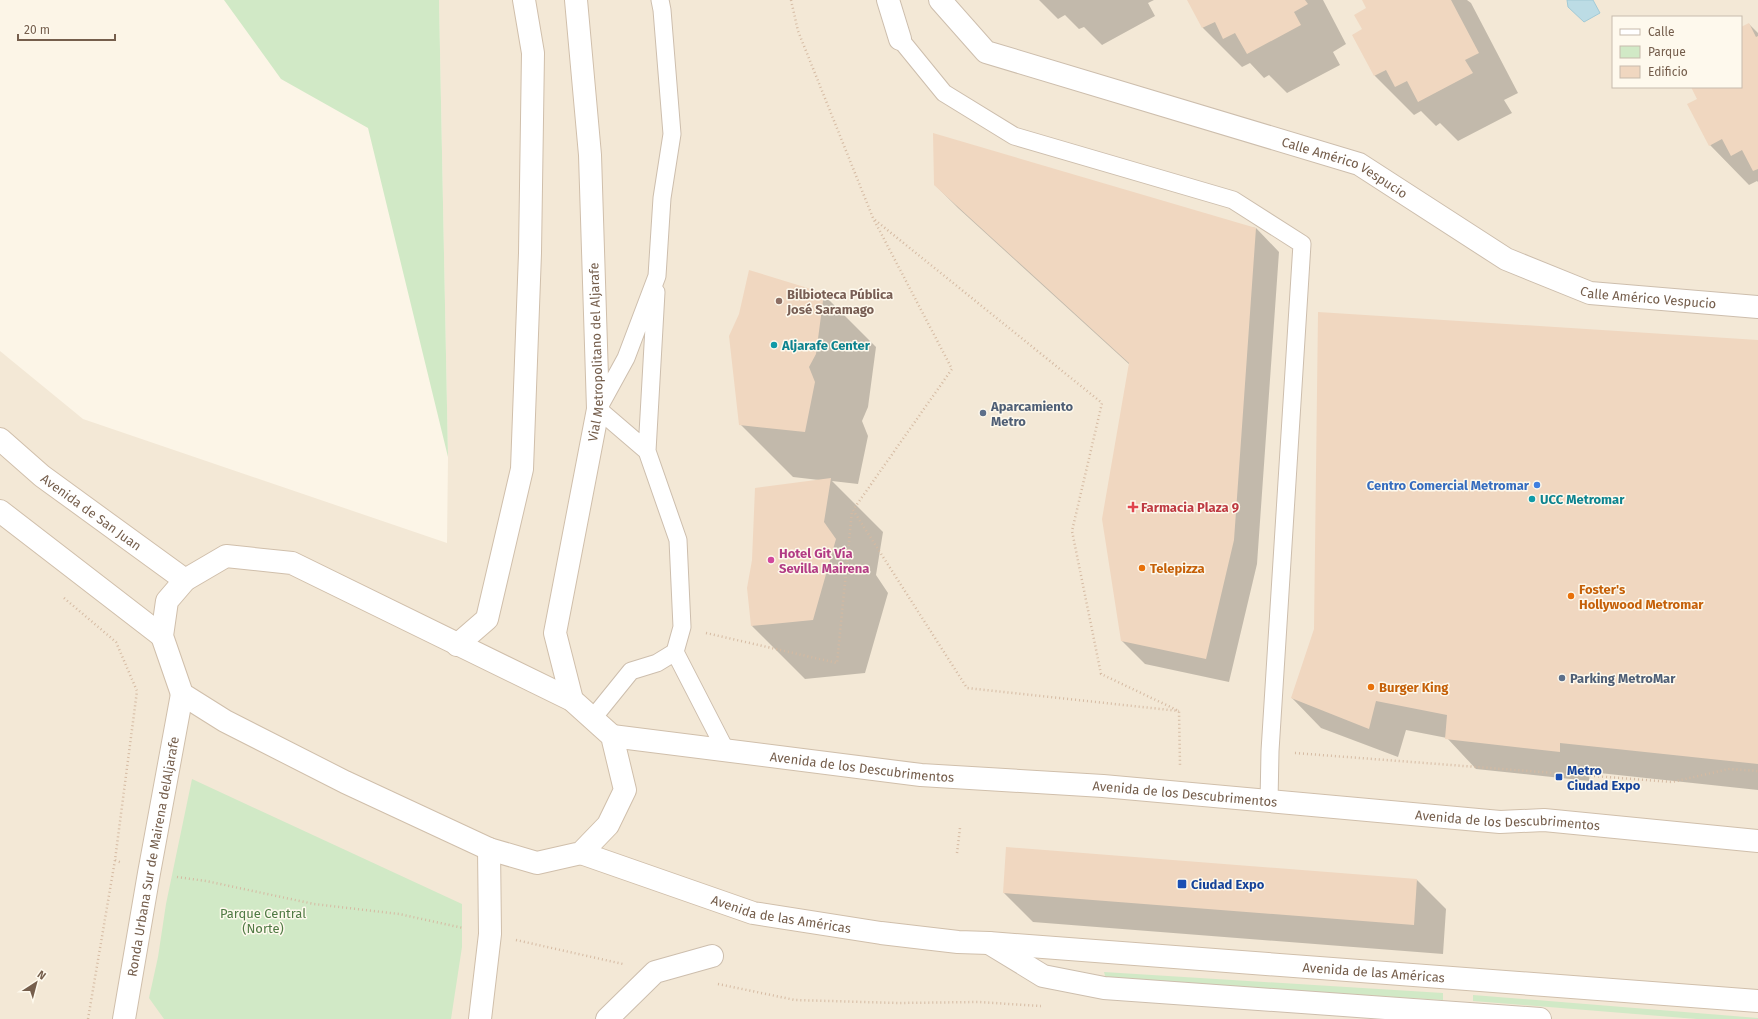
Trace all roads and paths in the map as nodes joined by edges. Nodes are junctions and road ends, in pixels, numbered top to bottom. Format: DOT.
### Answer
graph roads {
  1 [pos="524,0"];
  2 [pos="576,0"];
  3 [pos="660,0"];
  4 [pos="791,0"];
  5 [pos="888,0"];
  6 [pos="940,0"];
  7 [pos="900,39"];
  8 [pos="873,218"];
  9 [pos="657,276"];
  10 [pos="1758,308"];
  11 [pos="598,409"];
  12 [pos="0,439"];
  13 [pos="647,451"];
  14 [pos="852,510"];
  15 [pos="0,512"];
  16 [pos="185,580"];
  17 [pos="682,627"];
  18 [pos="162,636"];
  19 [pos="457,645"];
  20 [pos="675,652"];
  21 [pos="182,694"];
  22 [pos="572,700"];
  23 [pos="1179,711"];
  24 [pos="593,718"];
  25 [pos="612,736"];
  26 [pos="726,751"];
  27 [pos="1270,751"];
  28 [pos="1180,768"];
  29 [pos="1758,771"];
  30 [pos="1268,802"];
  31 [pos="960,828"];
  32 [pos="1758,841"];
  33 [pos="489,849"];
  34 [pos="581,853"];
  35 [pos="958,853"];
  36 [pos="115,860"];
  37 [pos="314,904"];
  38 [pos="490,934"];
  39 [pos="989,943"];
  40 [pos="712,956"];
  41 [pos="655,972"];
  42 [pos="717,984"];
  43 [pos="1758,1000"];
  44 [pos="1046,1006"];
  45 [pos="88,1019"];
  46 [pos="124,1019"];
  47 [pos="480,1019"];
  48 [pos="607,1019"];
  49 [pos="1540,1019"];
  1 -- 19 [label="street"];
  2 -- 11 [label="street, Vial Metropolitano del Aljarafe"];
  3 -- 9 [label="lane"];
  4 -- 8 [label="path"];
  5 -- 7 [label="street"];
  6 -- 10 [label="street, Calle Américo Vespucio"];
  7 -- 27 [label="lane"];
  8 -- 14 [label="path"];
  8 -- 23 [label="path"];
  9 -- 11 [label="lane"];
  9 -- 13 [label="lane"];
  11 -- 13 [label="lane"];
  11 -- 22 [label="street, Vial Metropolitano del Aljarafe"];
  12 -- 16 [label="street, Avenida de San Juan"];
  13 -- 17 [label="lane"];
  14 -- 17 [label="path"];
  14 -- 23 [label="path"];
  15 -- 18 [label="street"];
  16 -- 18 [label="street"];
  16 -- 19 [label="street"];
  17 -- 20 [label="lane"];
  18 -- 21 [label="street"];
  19 -- 22 [label="street"];
  20 -- 24 [label="lane"];
  20 -- 26 [label="lane"];
  21 -- 33 [label="street"];
  21 -- 46 [label="street, Ronda Urbana Sur de Mairena delAljarafe"];
  22 -- 24 [label="street"];
  23 -- 28 [label="path"];
  24 -- 25 [label="street"];
  25 -- 26 [label="street, Avenida de los Descubrimentos"];
  25 -- 34 [label="street"];
  26 -- 30 [label="street, Avenida de los Descubrimentos"];
  27 -- 29 [label="path"];
  27 -- 30 [label="lane"];
  30 -- 32 [label="street, Avenida de los Descubrimentos"];
  31 -- 35 [label="path"];
  33 -- 34 [label="street"];
  33 -- 38 [label="street"];
  34 -- 39 [label="street, Avenida de las Américas"];
  36 -- 45 [label="path"];
  37 -- 38 [label="path"];
  38 -- 41 [label="path"];
  38 -- 47 [label="street"];
  39 -- 43 [label="street, Avenida de las Américas"];
  39 -- 49 [label="street, Avenida de las Américas"];
  40 -- 41 [label="street"];
  41 -- 48 [label="street"];
  42 -- 44 [label="path"];
}
